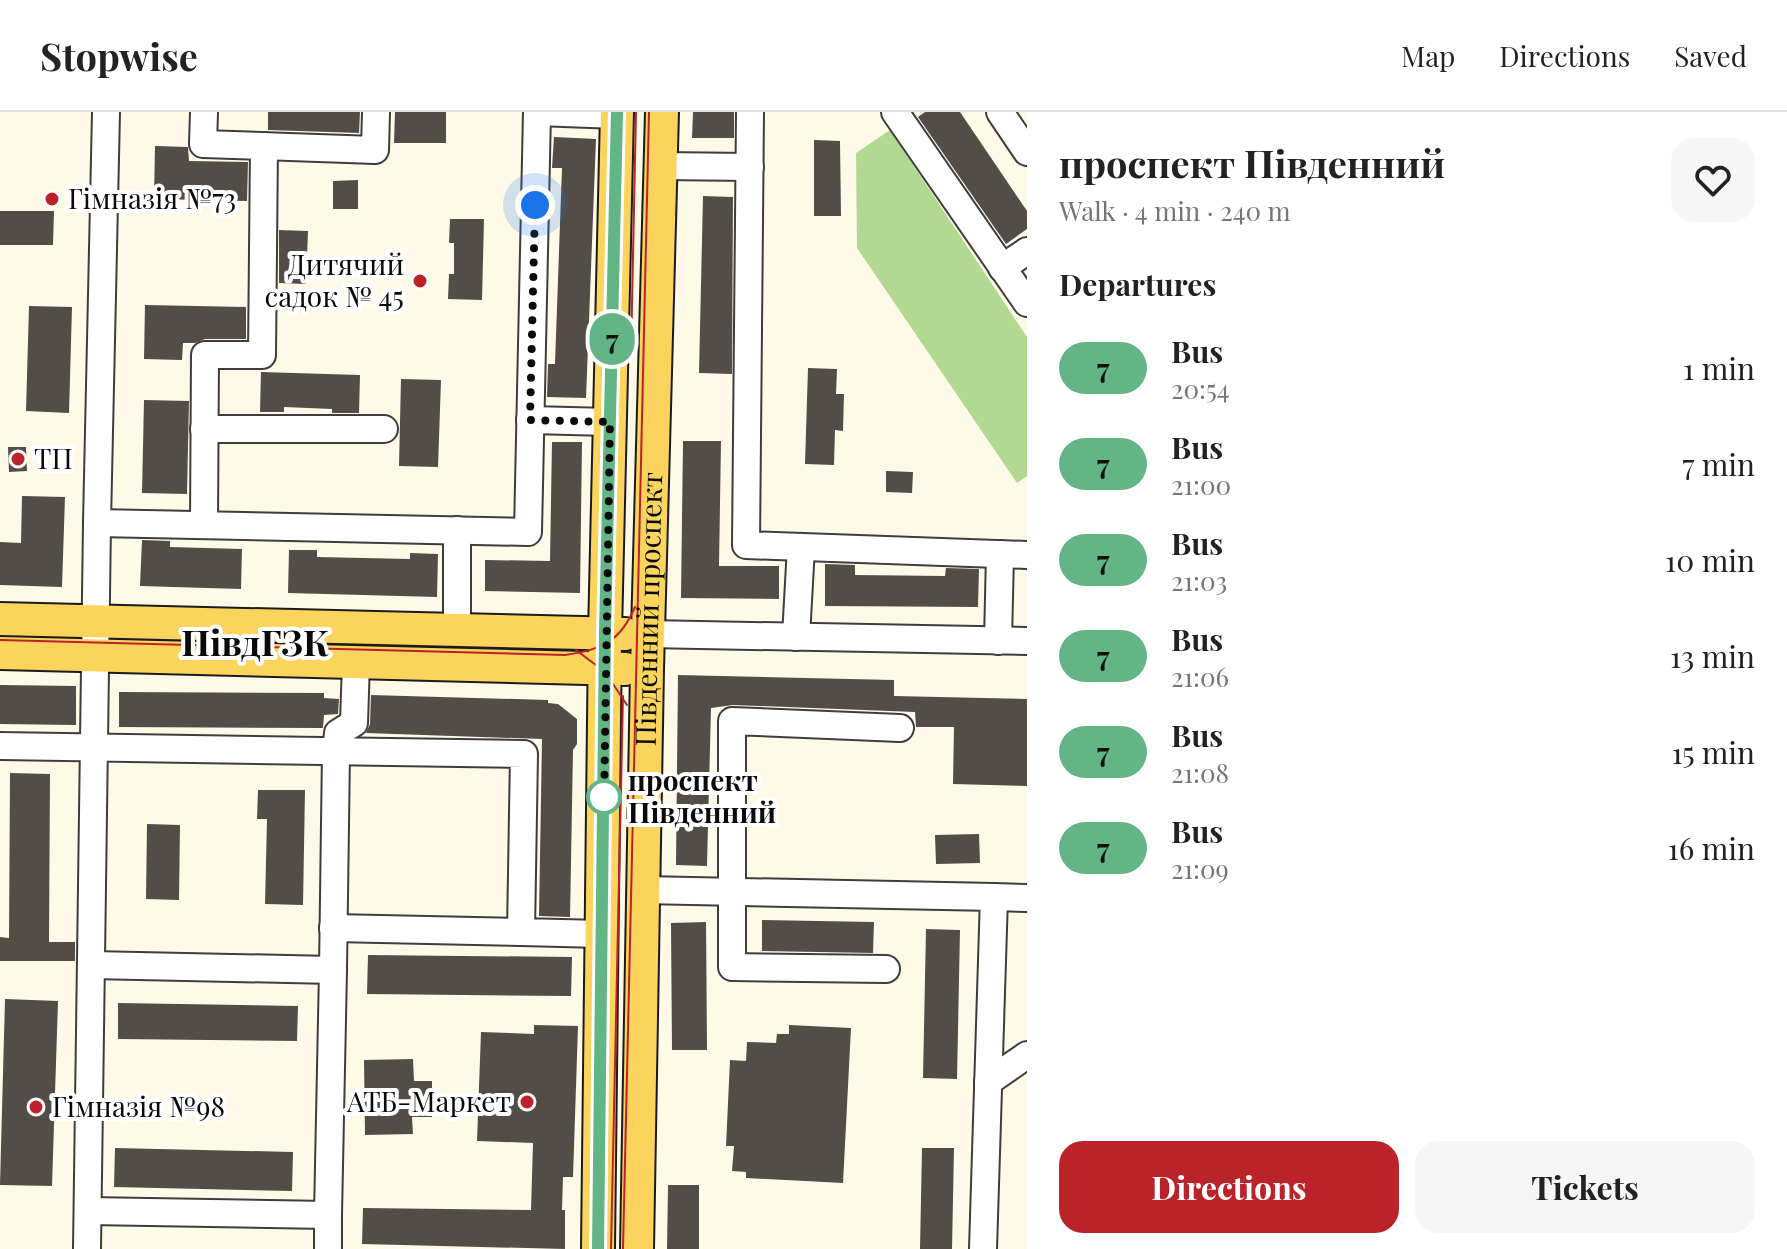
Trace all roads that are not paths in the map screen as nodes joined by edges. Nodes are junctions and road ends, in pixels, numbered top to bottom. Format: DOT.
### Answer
graph roads {
  1 [pos="106,112"];
  2 [pos="204,112"];
  3 [pos="376,112"];
  4 [pos="537,112"];
  5 [pos="662,112"];
  6 [pos="750,112"];
  7 [pos="895,112"];
  8 [pos="1000,112"];
  9 [pos="617,113"];
  10 [pos="264,146"];
  11 [pos="1027,152"];
  12 [pos="660,166"];
  13 [pos="750,167"];
  14 [pos="1027,251"];
  15 [pos="1002,268"];
  16 [pos="1027,303"];
  17 [pos="530,420"];
  18 [pos="610,422"];
  19 [pos="204,429"];
  20 [pos="384,429"];
  21 [pos="97,523"];
  22 [pos="204,524"];
  23 [pos="457,530"];
  24 [pos="801,547"];
  25 [pos="1000,554"];
  26 [pos="1027,555"];
  27 [pos="0,619"];
  28 [pos="96,622"];
  29 [pos="457,630"];
  30 [pos="605,634"];
  31 [pos="648,634"];
  32 [pos="796,637"];
  33 [pos="998,641"];
  34 [pos="1027,641"];
  35 [pos="0,653"];
  36 [pos="96,656"];
  37 [pos="356,662"];
  38 [pos="605,669"];
  39 [pos="647,669"];
  40 [pos="900,728"];
  41 [pos="0,746"];
  42 [pos="94,748"];
  43 [pos="336,751"];
  44 [pos="643,890"];
  45 [pos="730,892"];
  46 [pos="994,897"];
  47 [pos="1027,898"];
  48 [pos="333,928"];
  49 [pos="521,932"];
  50 [pos="602,934"];
  51 [pos="91,965"];
  52 [pos="886,969"];
  53 [pos="333,970"];
  54 [pos="1027,1055"];
  55 [pos="988,1082"];
  56 [pos="88,1211"];
  57 [pos="328,1215"];
  58 [pos="87,1249"];
  59 [pos="328,1249"];
  60 [pos="598,1249"];
  61 [pos="637,1249"];
  62 [pos="983,1249"];
  1 -- 21 [label="street"];
  2 -- 10 [label="street"];
  3 -- 10 [label="street"];
  4 -- 9 [label="street"];
  4 -- 17 [label="street"];
  5 -- 12 [label="main road, Південний проспект"];
  6 -- 13 [label="street"];
  7 -- 15 [label="street"];
  8 -- 11 [label="street"];
  9 -- 18 [label="main road, Південний проспект"];
  10 -- 19 [label="street"];
  12 -- 13 [label="street"];
  12 -- 31 [label="main road, Південний проспект"];
  13 -- 24 [label="street"];
  14 -- 15 [label="street"];
  15 -- 16 [label="street"];
  17 -- 18 [label="street"];
  17 -- 23 [label="street"];
  18 -- 30 [label="main road, Південний проспект"];
  19 -- 20 [label="street"];
  19 -- 22 [label="street"];
  21 -- 22 [label="street"];
  21 -- 28 [label="street"];
  22 -- 23 [label="street"];
  23 -- 29 [label="street"];
  24 -- 25 [label="street"];
  24 -- 32 [label="street"];
  25 -- 26 [label="street"];
  25 -- 33 [label="street"];
  27 -- 28 [label="main road"];
  28 -- 29 [label="main road"];
  28 -- 36 [label="street"];
  29 -- 30 [label="main road"];
  30 -- 31 [label="main road"];
  30 -- 38 [label="main road, Південний проспект"];
  31 -- 32 [label="street"];
  31 -- 39 [label="main road, Південний проспект"];
  32 -- 33 [label="street"];
  33 -- 34 [label="street"];
  35 -- 36 [label="main road"];
  36 -- 37 [label="main road"];
  36 -- 42 [label="street"];
  37 -- 38 [label="main road"];
  37 -- 43 [label="street"];
  38 -- 39 [label="main road"];
  38 -- 50 [label="main road, Південний проспект"];
  39 -- 44 [label="main road, Південний проспект"];
  40 -- 45 [label="street"];
  41 -- 42 [label="street"];
  42 -- 43 [label="street"];
  42 -- 51 [label="street"];
  43 -- 48 [label="street"];
  43 -- 49 [label="street"];
  44 -- 45 [label="street"];
  44 -- 61 [label="main road, Південний проспект"];
  45 -- 46 [label="street"];
  45 -- 52 [label="street"];
  46 -- 47 [label="street"];
  46 -- 55 [label="street"];
  48 -- 49 [label="street"];
  48 -- 53 [label="street"];
  49 -- 50 [label="street"];
  50 -- 60 [label="main road, Південний проспект"];
  51 -- 53 [label="street"];
  51 -- 56 [label="street"];
  53 -- 57 [label="street"];
  54 -- 55 [label="street"];
  55 -- 62 [label="street"];
  56 -- 57 [label="street"];
  56 -- 58 [label="street"];
  57 -- 59 [label="street"];
}
